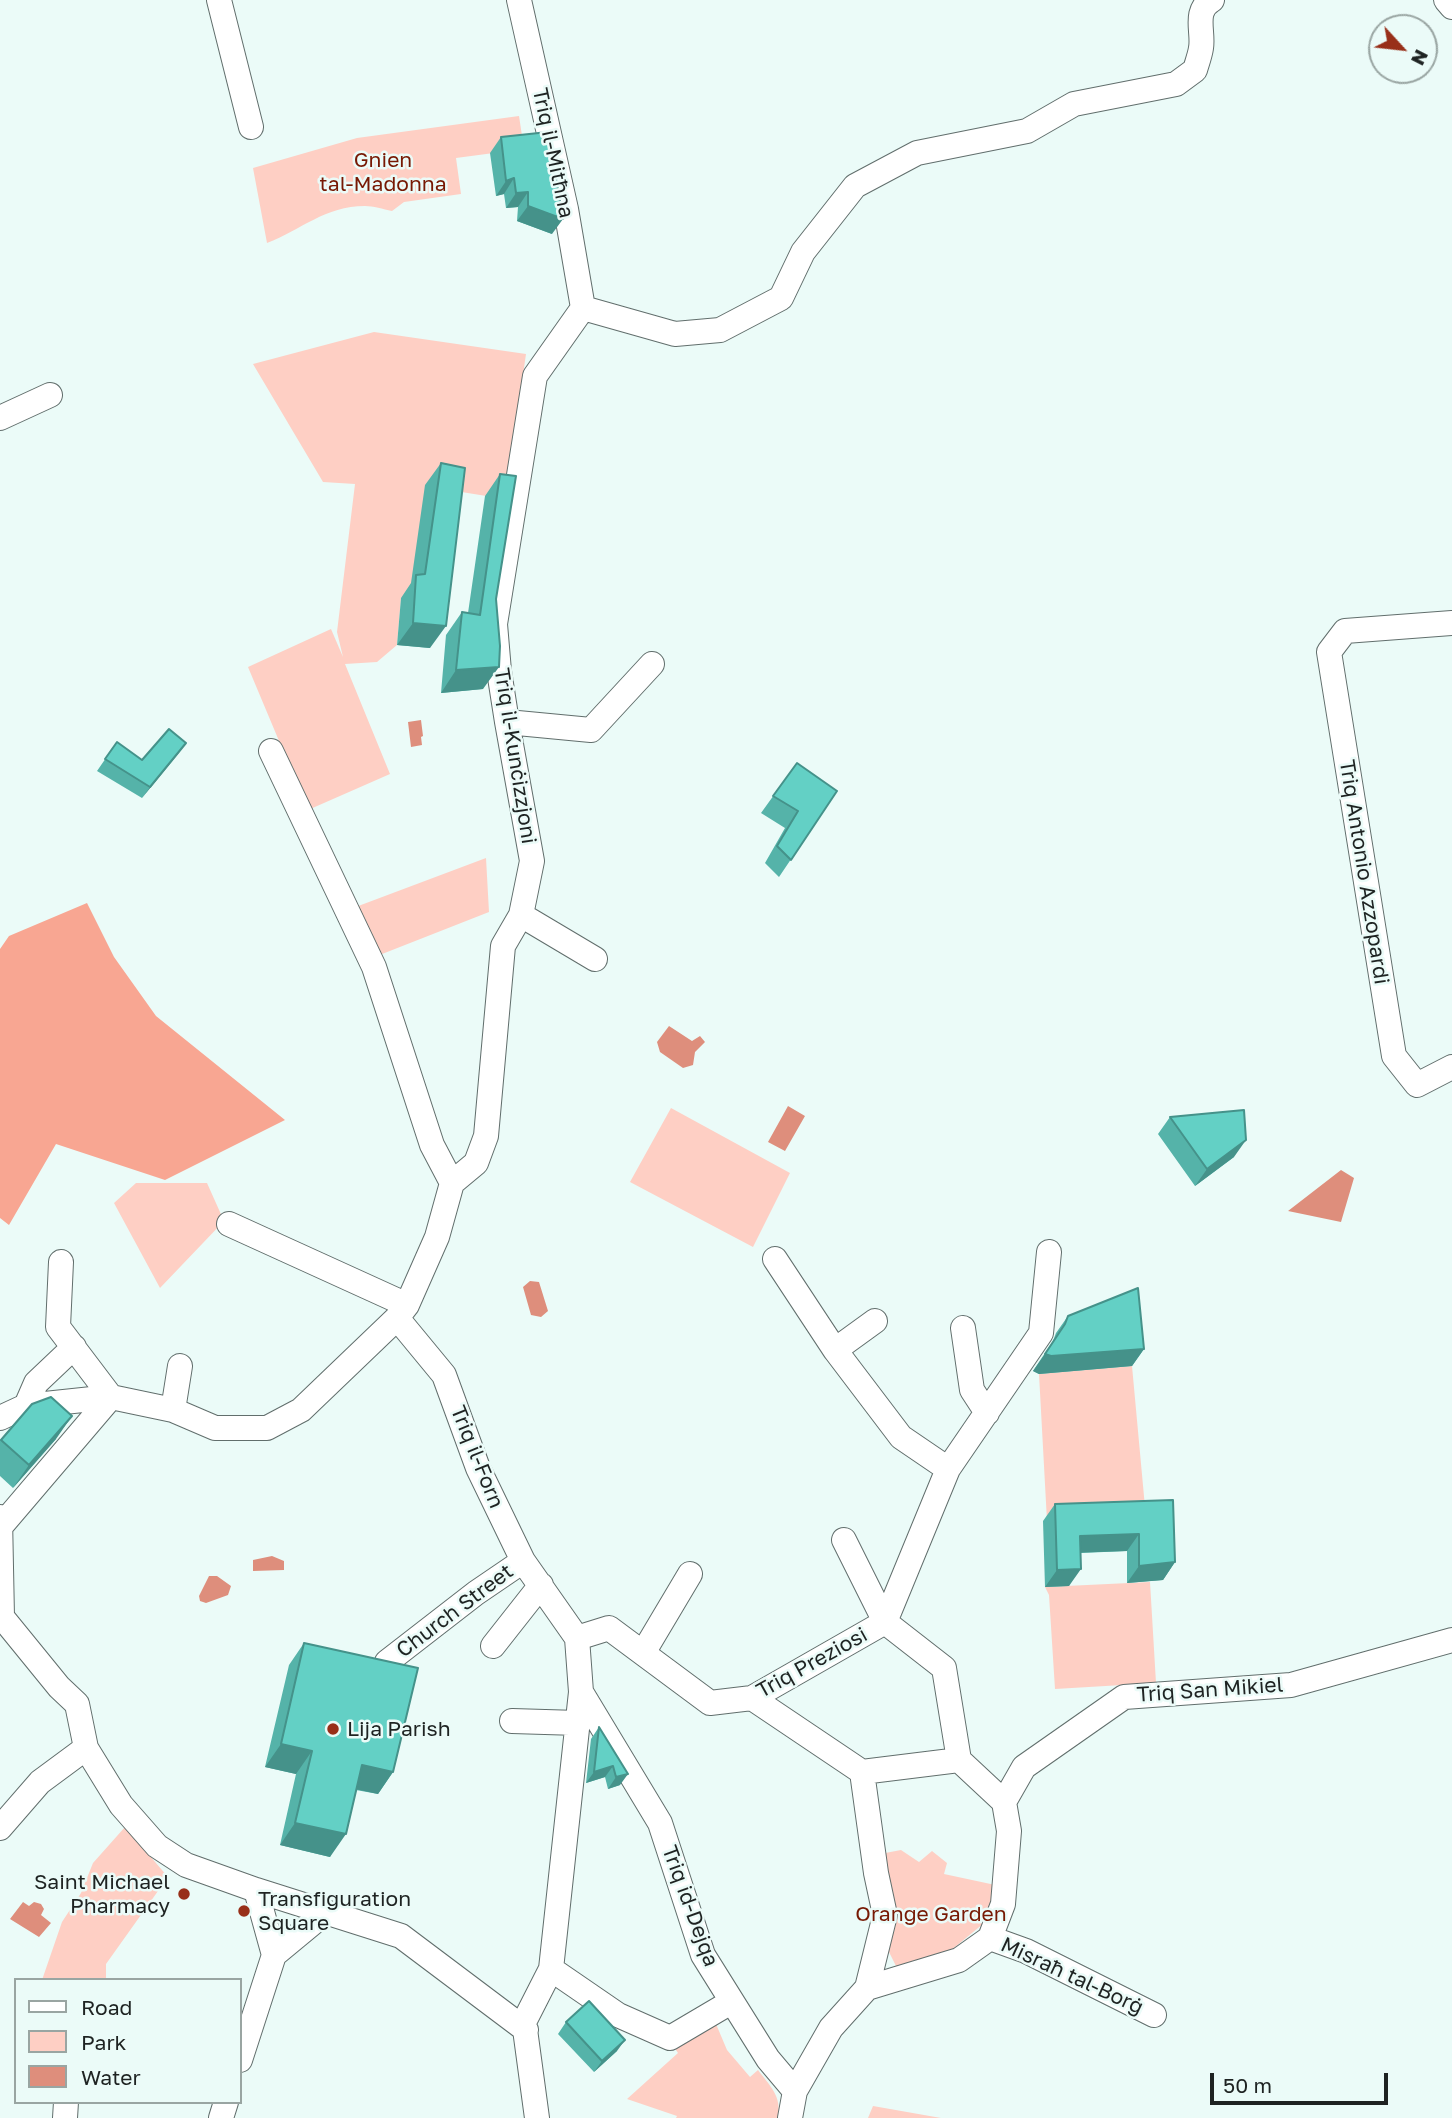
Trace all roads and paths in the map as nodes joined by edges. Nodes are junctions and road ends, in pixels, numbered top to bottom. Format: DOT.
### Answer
graph roads {
  1 [pos="219,0"];
  2 [pos="519,0"];
  3 [pos="1212,0"];
  4 [pos="1446,0"];
  5 [pos="1452,7"];
  6 [pos="251,127"];
  7 [pos="583,308"];
  8 [pos="50,395"];
  9 [pos="0,418"];
  10 [pos="1452,623"];
  11 [pos="652,664"];
  12 [pos="507,722"];
  13 [pos="271,751"];
  14 [pos="521,915"];
  15 [pos="595,959"];
  16 [pos="1452,1067"];
  17 [pos="452,1183"];
  18 [pos="229,1224"];
  19 [pos="1049,1252"];
  20 [pos="775,1259"];
  21 [pos="61,1262"];
  22 [pos="402,1312"];
  23 [pos="876,1321"];
  24 [pos="963,1328"];
  25 [pos="74,1347"];
  26 [pos="835,1350"];
  27 [pos="180,1366"];
  28 [pos="111,1396"];
  29 [pos="26,1406"];
  30 [pos="173,1410"];
  31 [pos="987,1413"];
  32 [pos="0,1418"];
  33 [pos="948,1469"];
  34 [pos="1,1522"];
  35 [pos="844,1540"];
  36 [pos="523,1561"];
  37 [pos="690,1574"];
  38 [pos="541,1585"];
  39 [pos="1,1617"];
  40 [pos="885,1622"];
  41 [pos="577,1638"];
  42 [pos="1452,1640"];
  43 [pos="494,1646"];
  44 [pos="643,1653"];
  45 [pos="387,1661"];
  46 [pos="581,1692"];
  47 [pos="752,1698"];
  48 [pos="513,1721"];
  49 [pos="578,1723"];
  50 [pos="86,1748"];
  51 [pos="959,1760"];
  52 [pos="862,1772"];
  53 [pos="1004,1802"];
  54 [pos="0,1828"];
  55 [pos="256,1890"];
  56 [pos="326,1913"];
  57 [pos="990,1938"];
  58 [pos="274,1955"];
  59 [pos="551,1969"];
  60 [pos="867,1988"];
  61 [pos="730,2002"];
  62 [pos="1154,2015"];
  63 [pos="526,2030"];
  64 [pos="242,2054"];
  65 [pos="795,2091"];
  66 [pos="537,2118"];
  67 [pos="790,2118"];
  1 -- 6 [label="street"];
  2 -- 7 [label="street, Triq il-Mitħna"];
  3 -- 7 [label="street"];
  4 -- 5 [label="street"];
  7 -- 12 [label="street, Triq il-Kunċizzjoni"];
  8 -- 9 [label="street"];
  10 -- 16 [label="street, Triq Antonio Azzopardi"];
  11 -- 12 [label="street"];
  12 -- 14 [label="street, Triq il-Kunċizzjoni"];
  13 -- 17 [label="street"];
  14 -- 15 [label="street"];
  14 -- 17 [label="street, Triq il-Kunċizzjoni"];
  17 -- 22 [label="street"];
  18 -- 22 [label="street"];
  19 -- 31 [label="street"];
  20 -- 26 [label="street"];
  21 -- 25 [label="street"];
  22 -- 30 [label="street"];
  22 -- 36 [label="street, Triq il-Forn"];
  23 -- 26 [label="street"];
  24 -- 31 [label="street"];
  25 -- 28 [label="street"];
  25 -- 29 [label="street"];
  26 -- 33 [label="street"];
  27 -- 30 [label="street"];
  28 -- 29 [label="street"];
  28 -- 30 [label="street"];
  28 -- 34 [label="street"];
  29 -- 32 [label="street"];
  31 -- 33 [label="street"];
  33 -- 40 [label="street"];
  34 -- 39 [label="street"];
  35 -- 40 [label="street"];
  36 -- 38 [label="street, Triq il-Forn"];
  36 -- 45 [label="street, Church Street"];
  37 -- 44 [label="street"];
  38 -- 41 [label="street, Triq il-Forn"];
  38 -- 43 [label="street"];
  39 -- 50 [label="street"];
  40 -- 47 [label="street, Triq Preziosi"];
  40 -- 51 [label="street, Triq Preziosi"];
  41 -- 44 [label="street, Triq Preziosi"];
  41 -- 46 [label="street, Triq il-Forn"];
  42 -- 53 [label="street, Triq San Mikiel"];
  44 -- 47 [label="street, Triq Preziosi"];
  46 -- 49 [label="street, Triq il-Forn"];
  46 -- 61 [label="street, Triq id-Dejqa"];
  47 -- 52 [label="street"];
  48 -- 49 [label="street"];
  49 -- 59 [label="street, Triq il-Forn"];
  50 -- 54 [label="street"];
  50 -- 55 [label="street"];
  51 -- 52 [label="street"];
  51 -- 53 [label="street"];
  52 -- 60 [label="street"];
  53 -- 57 [label="street"];
  55 -- 56 [label="street"];
  55 -- 58 [label="street"];
  56 -- 58 [label="street"];
  56 -- 63 [label="street"];
  57 -- 60 [label="street"];
  57 -- 62 [label="street, Misraħ tal-Borġ"];
  58 -- 64 [label="street"];
  59 -- 61 [label="street"];
  59 -- 63 [label="street, Triq il-Forn"];
  60 -- 65 [label="street"];
  61 -- 65 [label="street, Triq id-Dejqa"];
  63 -- 66 [label="street"];
  65 -- 67 [label="street"];
}
